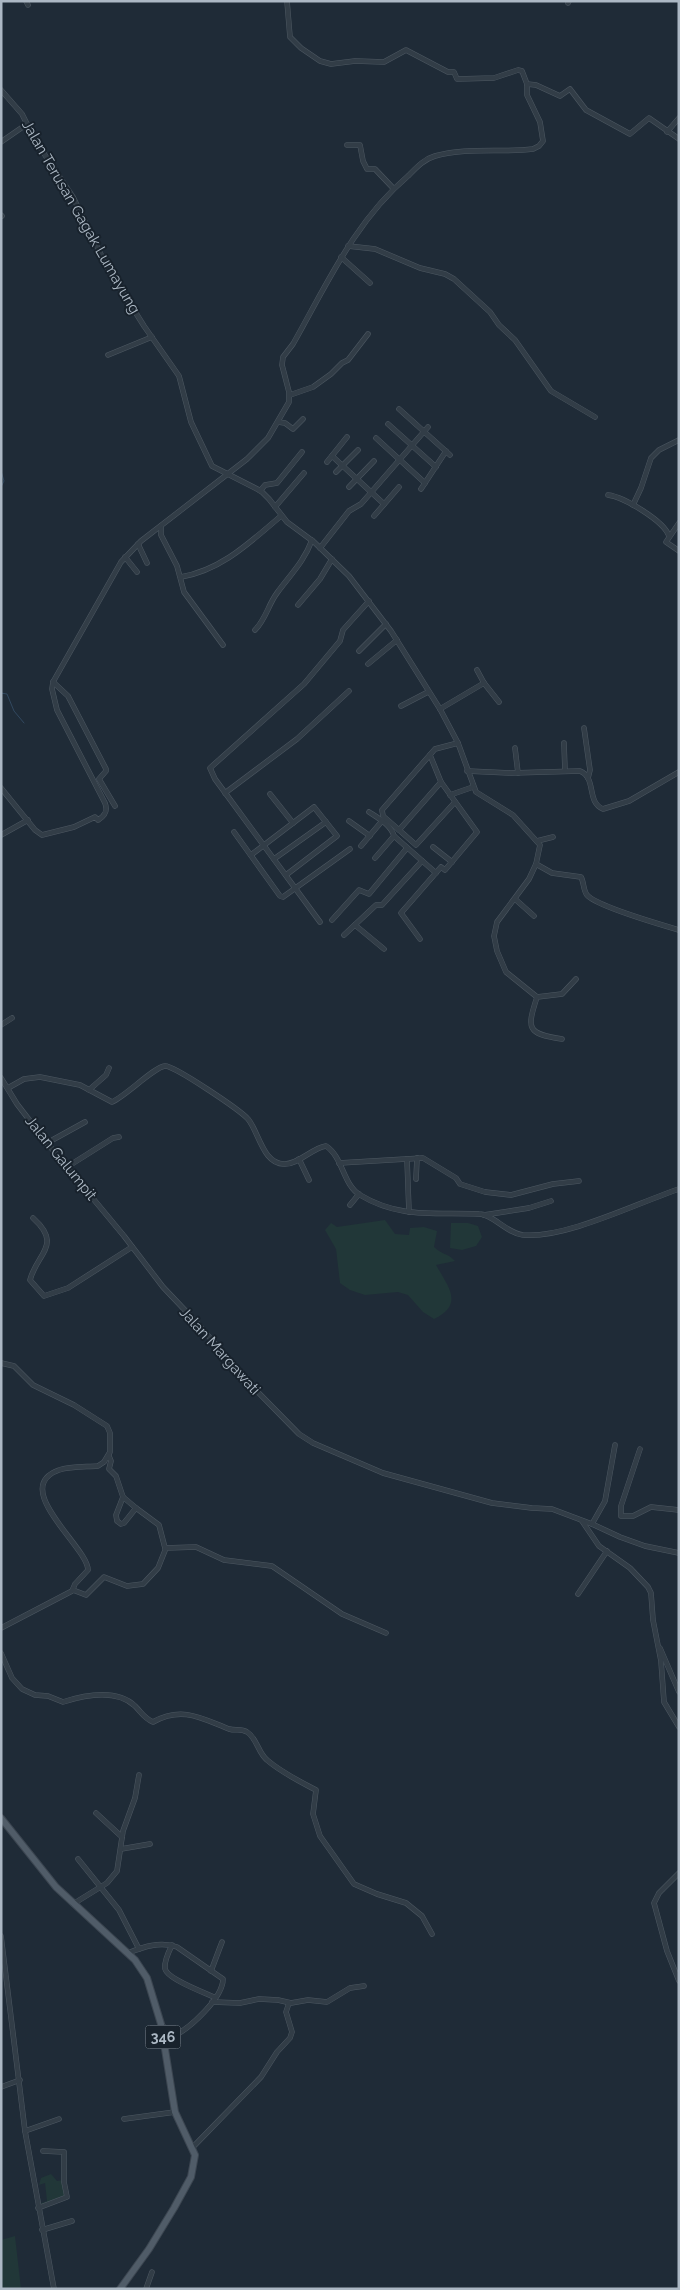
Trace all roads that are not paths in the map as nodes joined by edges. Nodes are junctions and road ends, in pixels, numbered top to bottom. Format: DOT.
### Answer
graph roads {
  1 [pos="287,1"];
  2 [pos="527,84"];
  3 [pos="1,90"];
  4 [pos="679,118"];
  5 [pos="27,124"];
  6 [pos="667,132"];
  7 [pos="679,139"];
  8 [pos="1,142"];
  9 [pos="347,145"];
  10 [pos="393,188"];
  11 [pos="348,246"];
  12 [pos="341,257"];
  13 [pos="370,283"];
  14 [pos="368,334"];
  15 [pos="152,337"];
  16 [pos="108,355"];
  17 [pos="290,395"];
  18 [pos="399,409"];
  19 [pos="595,418"];
  20 [pos="303,419"];
  21 [pos="280,422"];
  22 [pos="388,424"];
  23 [pos="428,427"];
  24 [pos="424,431"];
  25 [pos="347,437"];
  26 [pos="376,438"];
  27 [pos="679,440"];
  28 [pos="412,445"];
  29 [pos="358,450"];
  30 [pos="446,451"];
  31 [pos="302,452"];
  32 [pos="332,456"];
  33 [pos="450,456"];
  34 [pos="398,460"];
  35 [pos="374,461"];
  36 [pos="327,462"];
  37 [pos="342,466"];
  38 [pos="436,467"];
  39 [pos="336,472"];
  40 [pos="304,473"];
  41 [pos="230,476"];
  42 [pos="357,479"];
  43 [pos="425,483"];
  44 [pos="399,486"];
  45 [pos="349,487"];
  46 [pos="421,489"];
  47 [pos="260,491"];
  48 [pos="371,491"];
  49 [pos="608,495"];
  50 [pos="384,504"];
  51 [pos="632,505"];
  52 [pos="275,507"];
  53 [pos="281,516"];
  54 [pos="374,516"];
  55 [pos="679,523"];
  56 [pos="161,528"];
  57 [pos="669,536"];
  58 [pos="312,540"];
  59 [pos="139,547"];
  60 [pos="320,548"];
  61 [pos="679,551"];
  62 [pos="127,559"];
  63 [pos="332,559"];
  64 [pos="147,563"];
  65 [pos="137,572"];
  66 [pos="181,577"];
  67 [pos="369,601"];
  68 [pos="298,605"];
  69 [pos="386,624"];
  70 [pos="255,630"];
  71 [pos="397,640"];
  72 [pos="223,645"];
  73 [pos="359,651"];
  74 [pos="368,664"];
  75 [pos="478,670"];
  76 [pos="484,683"];
  77 [pos="55,684"];
  78 [pos="350,691"];
  79 [pos="428,692"];
  80 [pos="499,702"];
  81 [pos="401,706"];
  82 [pos="440,710"];
  83 [pos="584,728"];
  84 [pos="458,742"];
  85 [pos="564,743"];
  86 [pos="515,748"];
  87 [pos="430,755"];
  88 [pos="467,771"];
  89 [pos="565,771"];
  90 [pos="679,772"];
  91 [pos="518,773"];
  92 [pos="588,778"];
  93 [pos="441,782"];
  94 [pos="473,787"];
  95 [pos="1,788"];
  96 [pos="225,793"];
  97 [pos="270,794"];
  98 [pos="450,795"];
  99 [pos="3,796"];
  100 [pos="455,802"];
  101 [pos="115,806"];
  102 [pos="369,812"];
  103 [pos="26,821"];
  104 [pos="349,821"];
  105 [pos="382,821"];
  106 [pos="326,822"];
  107 [pos="293,823"];
  108 [pos="398,830"];
  109 [pos="234,832"];
  110 [pos="1,835"];
  111 [pos="370,836"];
  112 [pos="394,836"];
  113 [pos="553,837"];
  114 [pos="537,841"];
  115 [pos="264,845"];
  116 [pos="361,846"];
  117 [pos="433,847"];
  118 [pos="407,848"];
  119 [pos="350,849"];
  120 [pos="251,855"];
  121 [pos="375,858"];
  122 [pos="274,859"];
  123 [pos="422,861"];
  124 [pos="452,862"];
  125 [pos="536,864"];
  126 [pos="436,873"];
  127 [pos="286,875"];
  128 [pos="296,889"];
  129 [pos="515,898"];
  130 [pos="534,916"];
  131 [pos="332,920"];
  132 [pos="320,922"];
  133 [pos="355,925"];
  134 [pos="679,930"];
  135 [pos="344,935"];
  136 [pos="420,939"];
  137 [pos="384,949"];
  138 [pos="576,979"];
  139 [pos="537,997"];
  140 [pos="12,1018"];
  141 [pos="1,1025"];
  142 [pos="562,1039"];
  143 [pos="109,1068"];
  144 [pos="1,1078"];
  145 [pos="8,1088"];
  146 [pos="89,1090"];
  147 [pos="85,1122"];
  148 [pos="119,1137"];
  149 [pos="47,1143"];
  150 [pos="417,1158"];
  151 [pos="299,1159"];
  152 [pos="407,1159"];
  153 [pos="339,1163"];
  154 [pos="67,1167"];
  155 [pos="416,1178"];
  156 [pos="309,1180"];
  157 [pos="579,1181"];
  158 [pos="679,1189"];
  159 [pos="359,1194"];
  160 [pos="551,1200"];
  161 [pos="350,1205"];
  162 [pos="409,1212"];
  163 [pos="484,1214"];
  164 [pos="33,1218"];
  165 [pos="124,1236"];
  166 [pos="132,1246"];
  167 [pos="1,1363"];
  168 [pos="615,1445"];
  169 [pos="640,1449"];
  170 [pos="109,1456"];
  171 [pos="123,1497"];
  172 [pos="136,1508"];
  173 [pos="679,1510"];
  174 [pos="581,1519"];
  175 [pos="592,1524"];
  176 [pos="166,1548"];
  177 [pos="607,1551"];
  178 [pos="679,1553"];
  179 [pos="74,1589"];
  180 [pos="578,1594"];
  181 [pos="1,1628"];
  182 [pos="386,1633"];
  183 [pos="658,1644"];
  184 [pos="1,1653"];
  185 [pos="679,1692"];
  186 [pos="679,1727"];
  187 [pos="140,1775"];
  188 [pos="96,1813"];
  189 [pos="1,1818"];
  190 [pos="122,1837"];
  191 [pos="150,1844"];
  192 [pos="121,1850"];
  193 [pos="78,1858"];
  194 [pos="679,1873"];
  195 [pos="101,1887"];
  196 [pos="73,1904"];
  197 [pos="432,1934"];
  198 [pos="1,1936"];
  199 [pos="222,1942"];
  200 [pos="172,1945"];
  201 [pos="139,1949"];
  202 [pos="128,1953"];
  203 [pos="211,1971"];
  204 [pos="679,1981"];
  205 [pos="364,1986"];
  206 [pos="213,2000"];
  207 [pos="289,2003"];
  208 [pos="161,2024"];
  209 [pos="20,2080"];
  210 [pos="1,2087"];
  211 [pos="175,2112"];
  212 [pos="59,2119"];
  213 [pos="124,2119"];
  214 [pos="25,2131"];
  215 [pos="193,2147"];
  216 [pos="43,2151"];
  217 [pos="38,2208"];
  218 [pos="72,2221"];
  219 [pos="42,2230"];
  220 [pos="152,2272"];
  221 [pos="121,2288"];
  222 [pos="54,2289"];
  223 [pos="146,2289"];
  1 -- 2 [label="street"];
  2 -- 6 [label="street"];
  2 -- 10 [label="street"];
  3 -- 5 [label="street, Jalan Terusan Gagak Lumayung"];
  4 -- 6 [label="street"];
  5 -- 8 [label="street"];
  5 -- 15 [label="street, Jalan Terusan Gagak Lumayung"];
  6 -- 7 [label="street"];
  9 -- 10 [label="street"];
  10 -- 11 [label="street"];
  11 -- 12 [label="street"];
  11 -- 19 [label="street"];
  12 -- 13 [label="street"];
  12 -- 17 [label="street"];
  14 -- 17 [label="street"];
  15 -- 16 [label="street"];
  15 -- 41 [label="street, Jalan Terusan Gagak Lumayung"];
  17 -- 21 [label="street"];
  18 -- 24 [label="street"];
  20 -- 21 [label="street"];
  21 -- 41 [label="street"];
  22 -- 28 [label="street"];
  23 -- 24 [label="street"];
  24 -- 28 [label="street"];
  24 -- 30 [label="street"];
  25 -- 32 [label="street"];
  26 -- 34 [label="street"];
  27 -- 51 [label="street"];
  28 -- 34 [label="street"];
  28 -- 38 [label="street"];
  29 -- 37 [label="street"];
  30 -- 33 [label="street"];
  30 -- 38 [label="street"];
  31 -- 47 [label="street"];
  32 -- 36 [label="street"];
  32 -- 37 [label="street"];
  34 -- 43 [label="street"];
  34 -- 48 [label="street"];
  35 -- 42 [label="street"];
  37 -- 39 [label="street"];
  37 -- 42 [label="street"];
  38 -- 43 [label="street"];
  40 -- 52 [label="street"];
  41 -- 47 [label="street, Jalan Terusan Gagak Lumayung"];
  41 -- 56 [label="street"];
  42 -- 45 [label="street"];
  42 -- 48 [label="street"];
  43 -- 46 [label="street"];
  44 -- 50 [label="street"];
  47 -- 52 [label="street, Jalan Terusan Gagak Lumayung"];
  48 -- 50 [label="street"];
  48 -- 60 [label="street"];
  49 -- 51 [label="street"];
  50 -- 54 [label="street"];
  51 -- 57 [label="street"];
  52 -- 53 [label="street, Jalan Terusan Gagak Lumayung"];
  53 -- 58 [label="street, Jalan Terusan Gagak Lumayung"];
  53 -- 66 [label="street"];
  55 -- 57 [label="street"];
  56 -- 59 [label="street"];
  56 -- 66 [label="street"];
  57 -- 61 [label="street"];
  58 -- 60 [label="street, Jalan Terusan Gagak Lumayung"];
  58 -- 70 [label="street"];
  59 -- 62 [label="street"];
  59 -- 64 [label="street"];
  60 -- 63 [label="street, Jalan Terusan Gagak Lumayung"];
  62 -- 65 [label="street"];
  62 -- 77 [label="street"];
  63 -- 67 [label="street, Jalan Terusan Gagak Lumayung"];
  63 -- 68 [label="street"];
  66 -- 72 [label="street"];
  67 -- 69 [label="street, Jalan Terusan Gagak Lumayung"];
  67 -- 96 [label="street"];
  69 -- 71 [label="street, Jalan Terusan Gagak Lumayung"];
  69 -- 73 [label="street"];
  71 -- 74 [label="street"];
  71 -- 79 [label="street, Jalan Terusan Gagak Lumayung"];
  75 -- 76 [label="street"];
  76 -- 80 [label="street"];
  76 -- 82 [label="street"];
  77 -- 101 [label="street"];
  77 -- 103 [label="street"];
  78 -- 96 [label="street"];
  79 -- 81 [label="street"];
  79 -- 82 [label="street, Jalan Terusan Gagak Lumayung"];
  82 -- 84 [label="street, Jalan Terusan Gagak Lumayung"];
  83 -- 92 [label="street"];
  84 -- 87 [label="street"];
  84 -- 88 [label="street, Jalan Terusan Gagak Lumayung"];
  85 -- 89 [label="street"];
  86 -- 91 [label="street"];
  87 -- 93 [label="street"];
  87 -- 108 [label="street"];
  88 -- 91 [label="street"];
  88 -- 94 [label="street, Jalan Terusan Gagak Lumayung"];
  89 -- 91 [label="street"];
  89 -- 92 [label="street"];
  90 -- 92 [label="street"];
  93 -- 98 [label="street"];
  93 -- 108 [label="street"];
  94 -- 98 [label="street"];
  94 -- 114 [label="street"];
  95 -- 99 [label="street"];
  96 -- 115 [label="street"];
  97 -- 107 [label="street"];
  98 -- 100 [label="street"];
  99 -- 103 [label="street"];
  100 -- 108 [label="street"];
  100 -- 124 [label="street"];
  102 -- 105 [label="street"];
  103 -- 110 [label="street"];
  104 -- 111 [label="street"];
  105 -- 111 [label="street"];
  105 -- 112 [label="street"];
  106 -- 107 [label="street"];
  106 -- 122 [label="street"];
  106 -- 127 [label="street"];
  107 -- 115 [label="street"];
  109 -- 120 [label="street"];
  111 -- 116 [label="street"];
  112 -- 118 [label="street"];
  112 -- 121 [label="street"];
  113 -- 114 [label="street"];
  114 -- 125 [label="street"];
  115 -- 120 [label="street"];
  115 -- 122 [label="street"];
  117 -- 124 [label="street"];
  118 -- 123 [label="street"];
  118 -- 131 [label="street"];
  119 -- 128 [label="street"];
  120 -- 128 [label="street"];
  122 -- 127 [label="street"];
  123 -- 126 [label="street"];
  123 -- 133 [label="street"];
  124 -- 126 [label="street"];
  125 -- 129 [label="street"];
  125 -- 134 [label="street"];
  126 -- 136 [label="street"];
  127 -- 128 [label="street"];
  128 -- 132 [label="street"];
  129 -- 130 [label="street"];
  129 -- 139 [label="street"];
  133 -- 135 [label="street"];
  133 -- 137 [label="street"];
  138 -- 139 [label="street"];
  139 -- 142 [label="street"];
  140 -- 141 [label="street"];
  143 -- 146 [label="street"];
  144 -- 145 [label="street, Jalan Galumpit"];
  145 -- 146 [label="street"];
  145 -- 149 [label="street, Jalan Galumpit"];
  146 -- 151 [label="street"];
  147 -- 149 [label="street"];
  148 -- 154 [label="street"];
  149 -- 154 [label="street, Jalan Galumpit"];
  150 -- 152 [label="street"];
  150 -- 155 [label="street"];
  150 -- 157 [label="street"];
  151 -- 153 [label="street"];
  151 -- 156 [label="street"];
  152 -- 153 [label="street"];
  152 -- 162 [label="street"];
  153 -- 159 [label="street"];
  154 -- 165 [label="street, Jalan Galumpit"];
  158 -- 163 [label="street"];
  159 -- 161 [label="street"];
  159 -- 162 [label="street"];
  160 -- 163 [label="street"];
  162 -- 163 [label="street"];
  164 -- 166 [label="street"];
  165 -- 166 [label="street, Jalan Margawati"];
  166 -- 174 [label="street, Jalan Margawati"];
  167 -- 170 [label="street"];
  168 -- 175 [label="street"];
  169 -- 173 [label="street"];
  170 -- 171 [label="street"];
  170 -- 179 [label="street"];
  171 -- 172 [label="street"];
  171 -- 172 [label="street"];
  172 -- 176 [label="street"];
  174 -- 175 [label="street, Jalan Margawati"];
  174 -- 177 [label="street"];
  175 -- 178 [label="street, Jalan Margawati"];
  176 -- 179 [label="street"];
  176 -- 182 [label="street"];
  177 -- 180 [label="street"];
  177 -- 183 [label="street"];
  179 -- 181 [label="street"];
  183 -- 185 [label="street"];
  183 -- 186 [label="street"];
  184 -- 197 [label="street"];
  187 -- 190 [label="street"];
  188 -- 190 [label="street"];
  189 -- 196 [label="main road, 346"];
  190 -- 192 [label="street"];
  191 -- 192 [label="street"];
  192 -- 195 [label="street"];
  193 -- 195 [label="street"];
  194 -- 204 [label="street"];
  195 -- 196 [label="street"];
  195 -- 201 [label="street"];
  196 -- 202 [label="main road, 346"];
  198 -- 209 [label="street"];
  199 -- 203 [label="street"];
  200 -- 201 [label="street"];
  200 -- 203 [label="street"];
  200 -- 206 [label="street"];
  201 -- 202 [label="street"];
  202 -- 208 [label="main road, 346"];
  203 -- 206 [label="street"];
  205 -- 207 [label="street"];
  206 -- 207 [label="street"];
  206 -- 208 [label="street"];
  207 -- 215 [label="street"];
  208 -- 211 [label="main road, 346"];
  209 -- 210 [label="street"];
  209 -- 214 [label="street"];
  211 -- 213 [label="street"];
  211 -- 215 [label="main road, 346"];
  212 -- 214 [label="street"];
  214 -- 217 [label="street"];
  215 -- 221 [label="main road"];
  216 -- 217 [label="street"];
  217 -- 219 [label="street"];
  218 -- 219 [label="street"];
  219 -- 222 [label="street"];
  220 -- 223 [label="street"];
}
